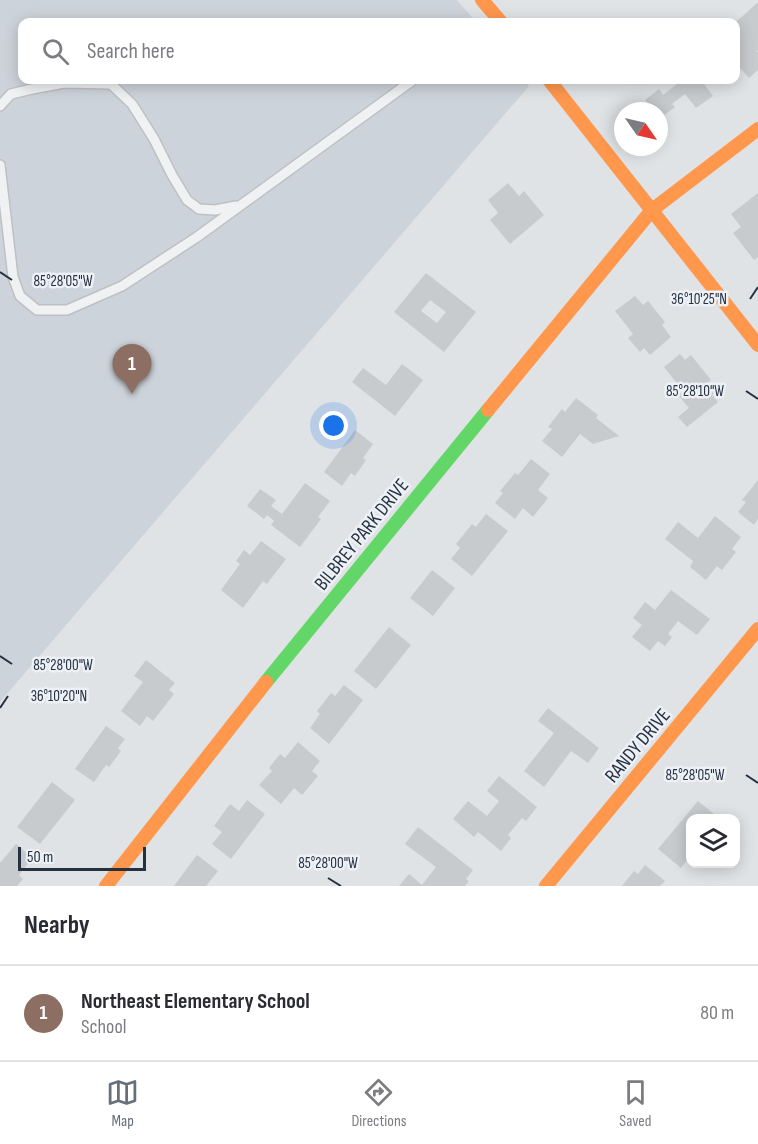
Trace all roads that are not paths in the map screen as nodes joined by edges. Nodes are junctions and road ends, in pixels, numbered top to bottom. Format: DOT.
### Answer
graph roads {
  1 [pos="482,0"];
  2 [pos="493,18"];
  3 [pos="59,84"];
  4 [pos="111,84"];
  5 [pos="407,84"];
  6 [pos="552,84"];
  7 [pos="0,106"];
  8 [pos="758,129"];
  9 [pos="0,165"];
  10 [pos="240,205"];
  11 [pos="652,210"];
  12 [pos="758,345"];
  13 [pos="758,629"];
  14 [pos="106,886"];
  15 [pos="546,886"];
  1 -- 2 [label="street"];
  3 -- 7 [label="lane"];
  4 -- 10 [label="lane"];
  5 -- 10 [label="lane"];
  6 -- 11 [label="street"];
  8 -- 11 [label="street, BILBREY PARK DRIVE"];
  9 -- 10 [label="lane"];
  11 -- 12 [label="street"];
  11 -- 14 [label="street, BILBREY PARK DRIVE"];
  13 -- 15 [label="street, RANDY DRIVE"];
}
